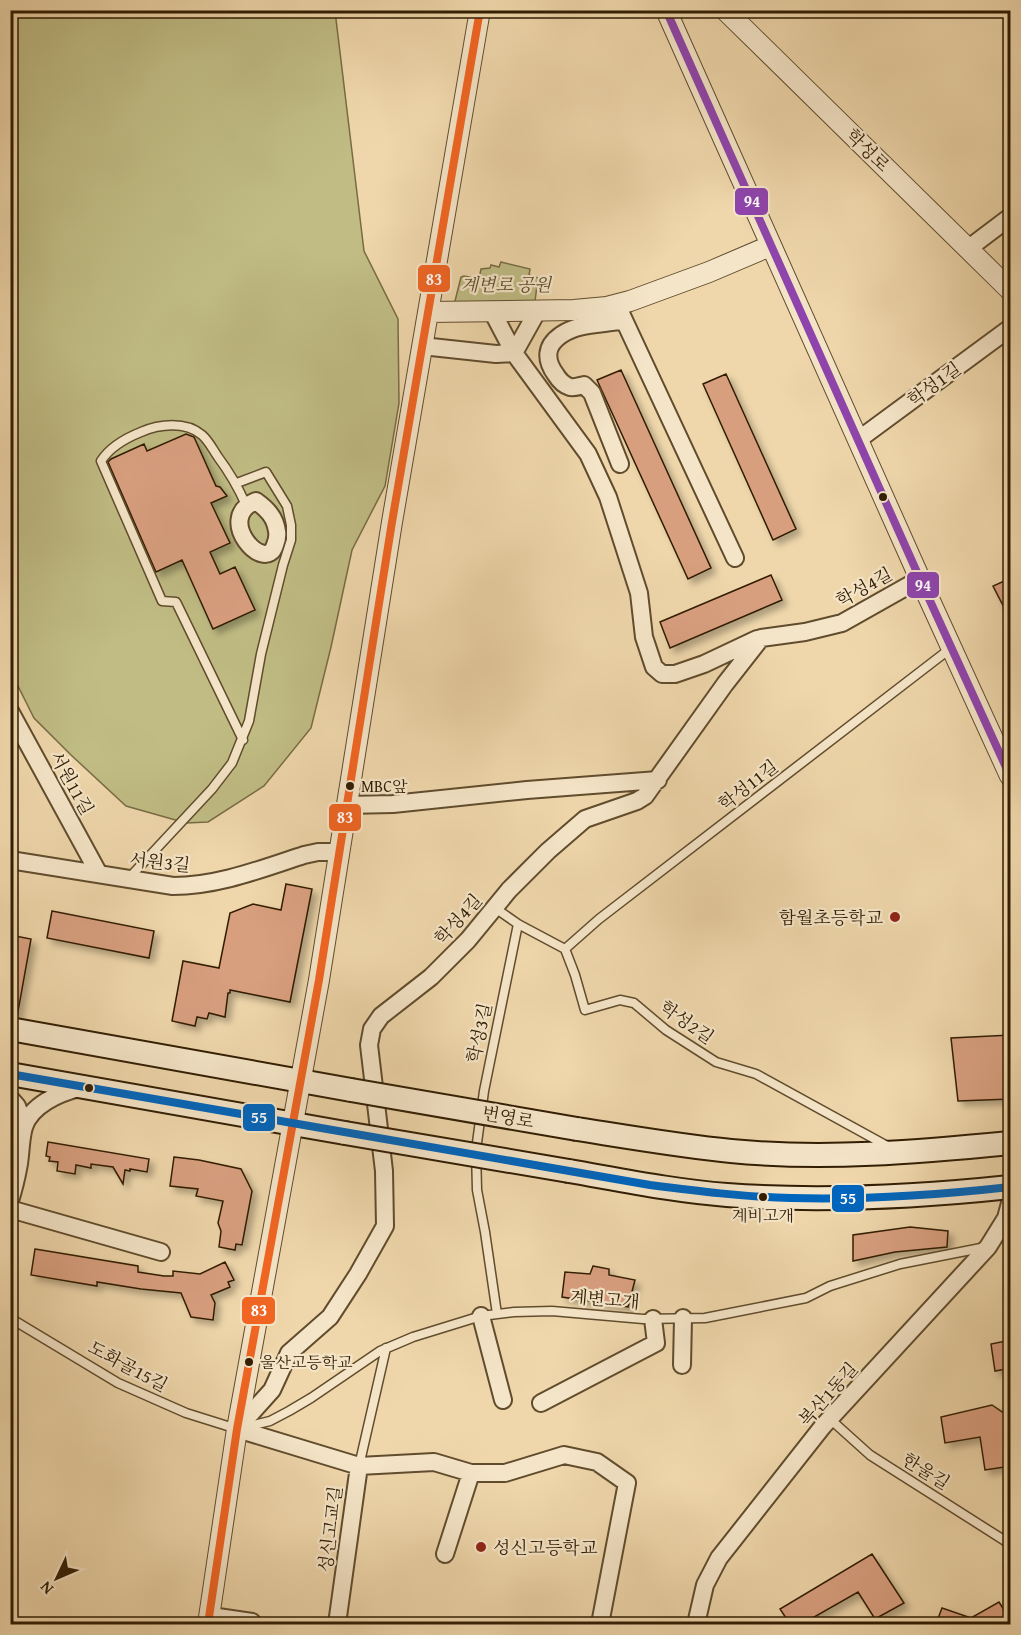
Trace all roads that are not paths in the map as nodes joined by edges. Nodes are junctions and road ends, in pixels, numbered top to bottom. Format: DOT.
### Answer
graph roads {
  1 [pos="480,10"];
  2 [pos="666,10"];
  3 [pos="725,10"];
  4 [pos="1011,217"];
  5 [pos="770,246"];
  6 [pos="969,248"];
  7 [pos="1011,290"];
  8 [pos="538,310"];
  9 [pos="492,311"];
  10 [pos="428,312"];
  11 [pos="620,312"];
  12 [pos="1011,328"];
  13 [pos="422,346"];
  14 [pos="514,353"];
  15 [pos="858,440"];
  16 [pos="620,464"];
  17 [pos="237,483"];
  18 [pos="246,505"];
  19 [pos="735,558"];
  20 [pos="920,579"];
  21 [pos="761,638"];
  22 [pos="951,648"];
  23 [pos="10,711"];
  24 [pos="18,738"];
  25 [pos="243,740"];
  26 [pos="1010,773"];
  27 [pos="658,780"];
  28 [pos="346,805"];
  29 [pos="339,852"];
  30 [pos="10,860"];
  31 [pos="99,873"];
  32 [pos="128,879"];
  33 [pos="495,908"];
  34 [pos="518,924"];
  35 [pos="565,948"];
  36 [pos="10,1029"];
  37 [pos="10,1074"];
  38 [pos="300,1081"];
  39 [pos="82,1087"];
  40 [pos="10,1098"];
  41 [pos="293,1124"];
  42 [pos="24,1125"];
  43 [pos="1011,1143"];
  44 [pos="898,1152"];
  45 [pos="1011,1187"];
  46 [pos="10,1202"];
  47 [pos="1011,1203"];
  48 [pos="10,1209"];
  49 [pos="988,1247"];
  50 [pos="161,1252"];
  51 [pos="489,1315"];
  52 [pos="10,1318"];
  53 [pos="683,1318"];
  54 [pos="653,1319"];
  55 [pos="386,1348"];
  56 [pos="682,1365"];
  57 [pos="503,1400"];
  58 [pos="541,1403"];
  59 [pos="830,1419"];
  60 [pos="237,1429"];
  61 [pos="359,1466"];
  62 [pos="471,1473"];
  63 [pos="1011,1544"];
  64 [pos="445,1554"];
  65 [pos="210,1620"];
  66 [pos="252,1622"];
  67 [pos="337,1624"];
  68 [pos="600,1624"];
  69 [pos="696,1624"];
  1 -- 10 [label="street"];
  2 -- 5 [label="street"];
  3 -- 6 [label="street, 학성로"];
  4 -- 6 [label="street"];
  5 -- 11 [label="street"];
  5 -- 15 [label="street"];
  6 -- 7 [label="street, 학성로"];
  8 -- 9 [label="street"];
  8 -- 11 [label="street"];
  8 -- 14 [label="street"];
  9 -- 10 [label="street"];
  9 -- 14 [label="street"];
  10 -- 13 [label="street"];
  11 -- 16 [label="street"];
  11 -- 19 [label="street"];
  12 -- 15 [label="street, 학성1길"];
  13 -- 14 [label="street"];
  13 -- 28 [label="street"];
  14 -- 21 [label="street"];
  15 -- 20 [label="street"];
  17 -- 18 [label="lane"];
  17 -- 25 [label="lane"];
  17 -- 25 [label="lane"];
  20 -- 21 [label="street, 학성4길"];
  20 -- 22 [label="street"];
  21 -- 27 [label="street, 학성4길"];
  22 -- 26 [label="street"];
  22 -- 35 [label="lane, 학성11길"];
  23 -- 24 [label="street, 서원11길"];
  24 -- 31 [label="street, 서원11길"];
  25 -- 32 [label="lane"];
  27 -- 28 [label="street"];
  27 -- 33 [label="street, 학성4길"];
  28 -- 29 [label="street"];
  29 -- 32 [label="street, 서원3길"];
  29 -- 38 [label="street"];
  30 -- 31 [label="street, 서원3길"];
  31 -- 32 [label="street, 서원3길"];
  33 -- 34 [label="lane"];
  33 -- 60 [label="street, 학성4길"];
  34 -- 35 [label="lane"];
  34 -- 51 [label="lane, 학성3길"];
  35 -- 44 [label="lane, 학성2길"];
  36 -- 38 [label="main road, 번영로"];
  37 -- 39 [label="main road"];
  38 -- 41 [label="street"];
  38 -- 44 [label="main road, 번영로, bridge"];
  39 -- 41 [label="main road"];
  39 -- 42 [label="street"];
  40 -- 42 [label="street"];
  41 -- 45 [label="main road, bridge"];
  41 -- 60 [label="street"];
  42 -- 46 [label="street"];
  43 -- 44 [label="main road, 번영로"];
  47 -- 49 [label="street, 복산1동길"];
  48 -- 50 [label="street"];
  49 -- 53 [label="lane, 계변고개"];
  49 -- 59 [label="street, 복산1동길"];
  51 -- 54 [label="lane, 계변고개"];
  51 -- 55 [label="lane, 계변고개"];
  51 -- 57 [label="street"];
  52 -- 60 [label="lane, 도화골15길"];
  53 -- 54 [label="lane, 계변고개"];
  53 -- 56 [label="street"];
  54 -- 58 [label="street"];
  55 -- 60 [label="lane, 계변고개"];
  55 -- 61 [label="lane"];
  59 -- 63 [label="lane, 한울길"];
  59 -- 69 [label="street, 복산1동길"];
  60 -- 61 [label="street"];
  60 -- 65 [label="street"];
  61 -- 62 [label="street, 성신고교길"];
  61 -- 67 [label="street, 성신고교길"];
  62 -- 64 [label="street"];
  62 -- 68 [label="street, 성신고교길"];
  65 -- 66 [label="street"];
}
